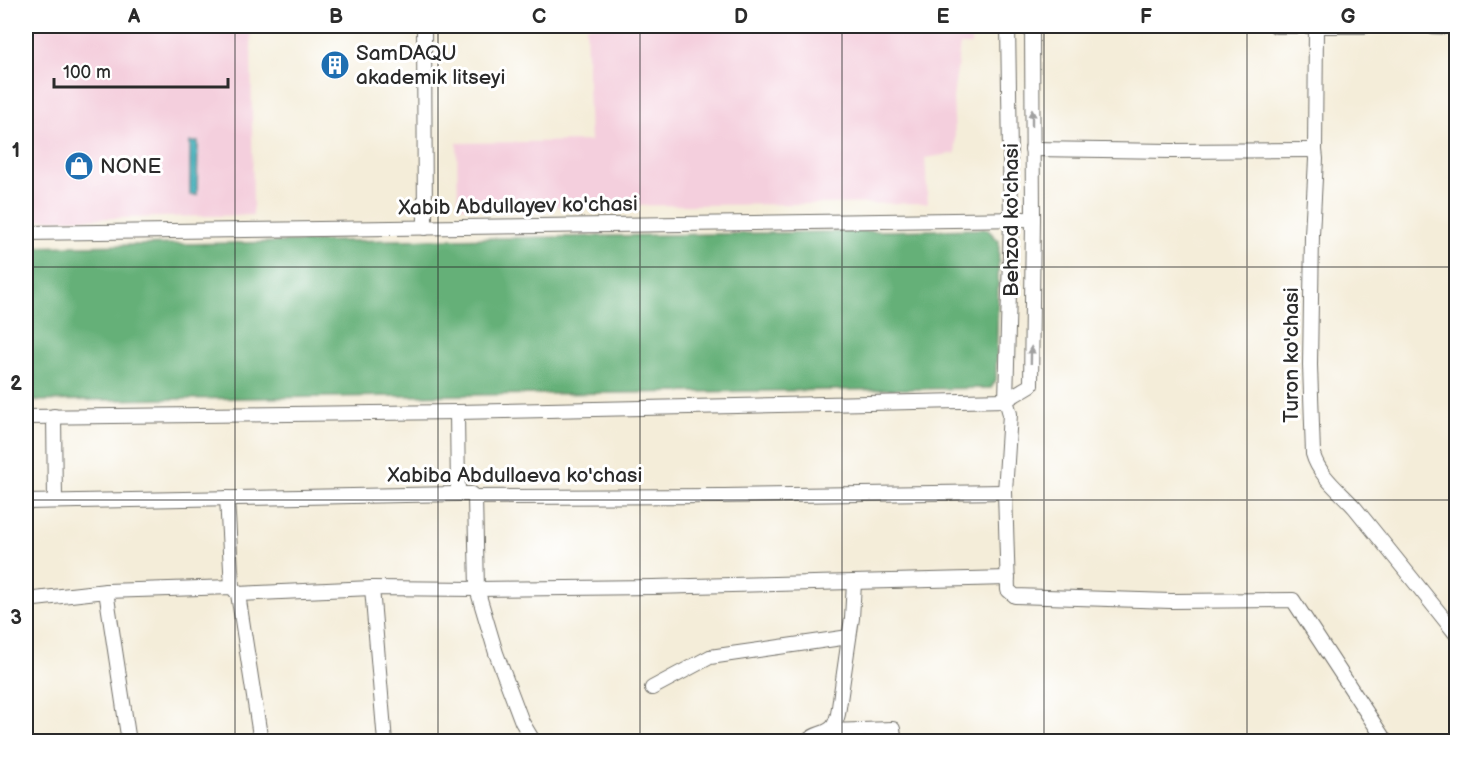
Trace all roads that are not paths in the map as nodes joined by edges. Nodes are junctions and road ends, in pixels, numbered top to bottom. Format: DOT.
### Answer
graph roads {
  1 [pos="424,26"];
  2 [pos="1008,26"];
  3 [pos="1032,26"];
  4 [pos="1276,26"];
  5 [pos="1316,26"];
  6 [pos="1365,26"];
  7 [pos="1427,26"];
  8 [pos="1456,27"];
  9 [pos="1032,149"];
  10 [pos="1315,150"];
  11 [pos="1033,219"];
  12 [pos="1011,220"];
  13 [pos="425,228"];
  14 [pos="26,233"];
  15 [pos="1006,400"];
  16 [pos="458,412"];
  17 [pos="54,416"];
  18 [pos="26,417"];
  19 [pos="1005,492"];
  20 [pos="458,494"];
  21 [pos="475,497"];
  22 [pos="227,498"];
  23 [pos="55,501"];
  24 [pos="26,502"];
  25 [pos="1008,578"];
  26 [pos="854,583"];
  27 [pos="372,588"];
  28 [pos="477,589"];
  29 [pos="235,590"];
  30 [pos="106,591"];
  31 [pos="26,600"];
  32 [pos="1456,634"];
  33 [pos="849,637"];
  34 [pos="652,688"];
  35 [pos="829,730"];
  36 [pos="129,741"];
  37 [pos="261,741"];
  38 [pos="385,741"];
  39 [pos="534,741"];
  40 [pos="807,741"];
  41 [pos="895,741"];
  42 [pos="1386,741"];
  1 -- 13 [label="street"];
  2 -- 12 [label="street"];
  9 -- 3 [label="street, Behzod ko'chasi, one-way"];
  4 -- 5 [label="street"];
  5 -- 6 [label="street"];
  5 -- 10 [label="street, Turon ko'chasi"];
  7 -- 8 [label="street"];
  9 -- 10 [label="street"];
  9 -- 11 [label="street, Behzod ko'chasi"];
  10 -- 32 [label="street, Turon ko'chasi"];
  11 -- 12 [label="street, Xabib Abdullayev ko'chasi"];
  15 -- 11 [label="street, Behzod ko'chasi, one-way"];
  12 -- 13 [label="street, Xabib Abdullayev ko'chasi"];
  12 -- 15 [label="street"];
  13 -- 14 [label="street, Xabib Abdullayev ko'chasi"];
  15 -- 16 [label="street"];
  15 -- 19 [label="street"];
  16 -- 17 [label="street"];
  16 -- 20 [label="street"];
  17 -- 18 [label="street"];
  17 -- 23 [label="street"];
  19 -- 21 [label="street, Xabiba Abdullaeva ko'chasi"];
  19 -- 25 [label="street"];
  20 -- 21 [label="street, Xabiba Abdullaeva ko'chasi"];
  20 -- 22 [label="street, Xabiba Abdullaeva ko'chasi"];
  21 -- 28 [label="street"];
  22 -- 23 [label="street, Xabiba Abdullaeva ko'chasi"];
  22 -- 29 [label="street"];
  23 -- 24 [label="street, Xabiba Abdullaeva ko'chasi"];
  25 -- 26 [label="street"];
  25 -- 42 [label="street"];
  26 -- 28 [label="street"];
  26 -- 33 [label="street"];
  27 -- 28 [label="street"];
  27 -- 29 [label="street"];
  27 -- 38 [label="street"];
  28 -- 39 [label="street"];
  29 -- 30 [label="street"];
  29 -- 37 [label="street"];
  30 -- 31 [label="street"];
  30 -- 36 [label="street"];
  33 -- 34 [label="street"];
  33 -- 35 [label="street"];
  35 -- 40 [label="street"];
  35 -- 41 [label="street"];
}
